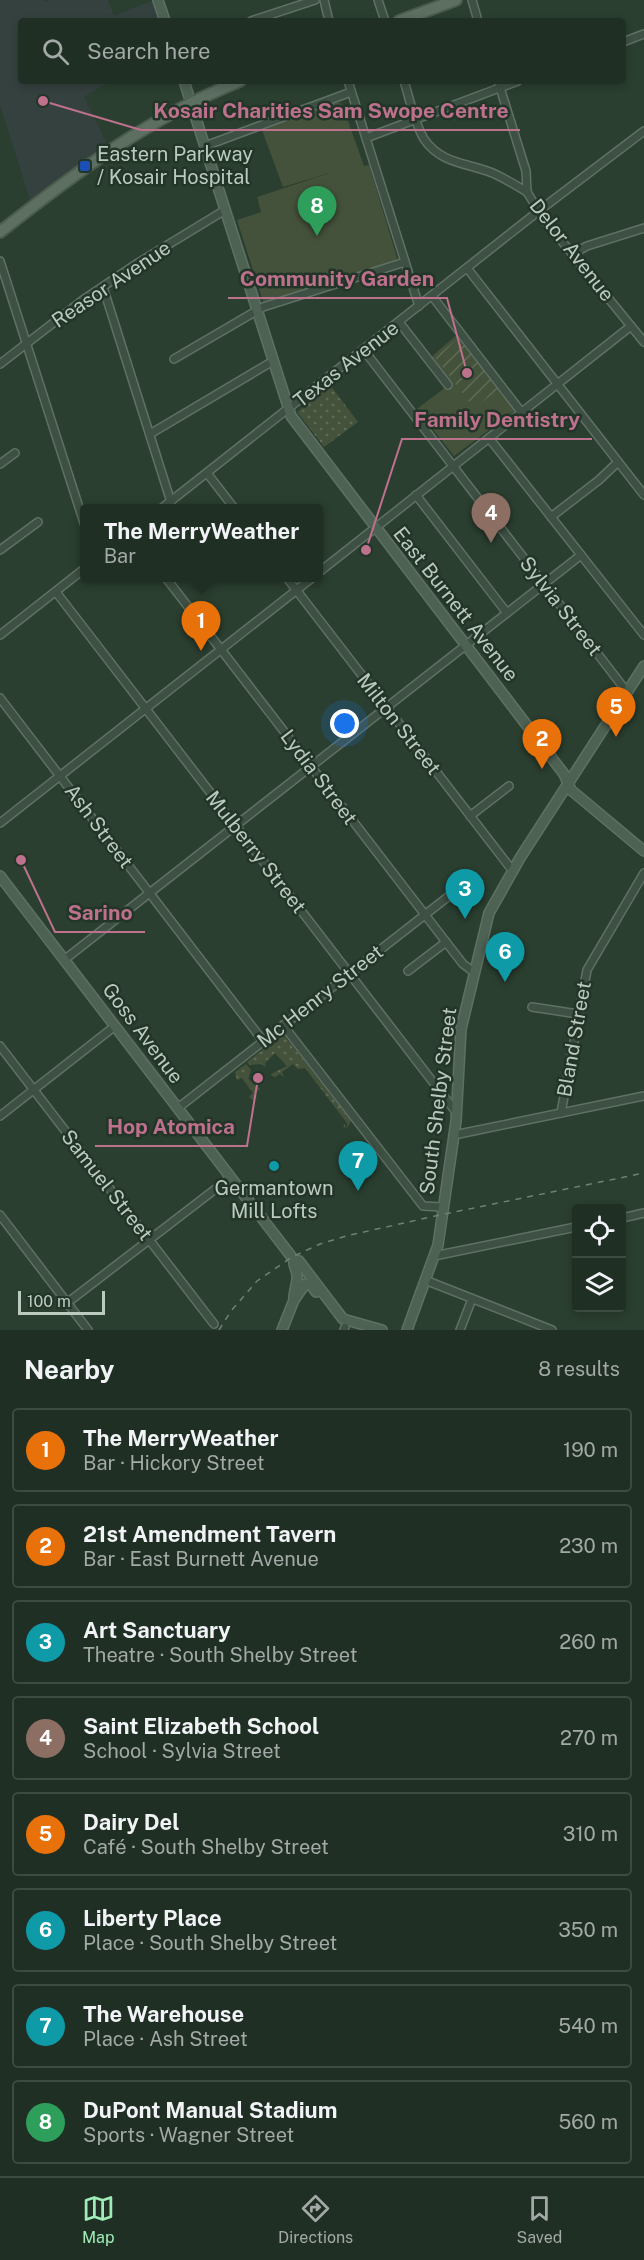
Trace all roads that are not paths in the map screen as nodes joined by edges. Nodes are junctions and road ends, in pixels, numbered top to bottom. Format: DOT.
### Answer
graph roads {
  1 [pos="160,0"];
  2 [pos="315,0"];
  3 [pos="324,0"];
  4 [pos="378,0"];
  5 [pos="456,0"];
  6 [pos="472,0"];
  7 [pos="164,18"];
  8 [pos="260,18"];
  9 [pos="328,18"];
  10 [pos="384,18"];
  11 [pos="407,18"];
  12 [pos="477,18"];
  13 [pos="644,34"];
  14 [pos="626,41"];
  15 [pos="185,84"];
  16 [pos="233,84"];
  17 [pos="349,84"];
  18 [pos="405,84"];
  19 [pos="499,85"];
  20 [pos="351,92"];
  21 [pos="191,103"];
  22 [pos="416,120"];
  23 [pos="644,131"];
  24 [pos="366,138"];
  25 [pos="205,146"];
  26 [pos="527,192"];
  27 [pos="225,210"];
  28 [pos="540,210"];
  29 [pos="644,228"];
  30 [pos="0,232"];
  31 [pos="574,253"];
  32 [pos="0,261"];
  33 [pos="405,262"];
  34 [pos="467,268"];
  35 [pos="103,286"];
  36 [pos="432,296"];
  37 [pos="419,306"];
  38 [pos="257,311"];
  39 [pos="399,322"];
  40 [pos="632,326"];
  41 [pos="644,342"];
  42 [pos="26,344"];
  43 [pos="363,349"];
  44 [pos="174,359"];
  45 [pos="273,361"];
  46 [pos="0,364"];
  47 [pos="558,384"];
  48 [pos="448,385"];
  49 [pos="289,409"];
  50 [pos="522,413"];
  51 [pos="150,434"];
  52 [pos="489,438"];
  53 [pos="15,453"];
  54 [pos="618,462"];
  55 [pos="0,464"];
  56 [pos="453,466"];
  57 [pos="207,473"];
  58 [pos="416,495"];
  59 [pos="644,495"];
  60 [pos="171,502"];
  61 [pos="168,504"];
  62 [pos="231,504"];
  63 [pos="80,511"];
  64 [pos="551,517"];
  65 [pos="38,522"];
  66 [pos="375,528"];
  67 [pos="0,550"];
  68 [pos="581,555"];
  69 [pos="323,569"];
  70 [pos="80,573"];
  71 [pos="169,582"];
  72 [pos="290,582"];
  73 [pos="307,582"];
  74 [pos="544,584"];
  75 [pos="296,590"];
  76 [pos="56,592"];
  77 [pos="507,614"];
  78 [pos="0,635"];
  79 [pos="644,635"];
  80 [pos="466,645"];
  81 [pos="221,649"];
  82 [pos="644,666"];
  83 [pos="627,692"];
  84 [pos="0,698"];
  85 [pos="145,708"];
  86 [pos="387,708"];
  87 [pos="311,766"];
  88 [pos="60,776"];
  89 [pos="568,783"];
  90 [pos="509,786"];
  91 [pos="470,816"];
  92 [pos="0,823"];
  93 [pos="236,826"];
  94 [pos="644,851"];
  95 [pos="512,870"];
  96 [pos="644,873"];
  97 [pos="0,876"];
  98 [pos="463,885"];
  99 [pos="150,893"];
  100 [pos="424,914"];
  101 [pos="446,942"];
  102 [pos="64,960"];
  103 [pos="408,971"];
  104 [pos="475,973"];
  105 [pos="349,974"];
  106 [pos="532,1007"];
  107 [pos="578,1014"];
  108 [pos="283,1025"];
  109 [pos="115,1026"];
  110 [pos="263,1041"];
  111 [pos="0,1046"];
  112 [pos="33,1089"];
  113 [pos="644,1096"];
  114 [pos="178,1108"];
  115 [pos="456,1112"];
  116 [pos="561,1113"];
  117 [pos="0,1116"];
  118 [pos="454,1135"];
  119 [pos="231,1177"];
  120 [pos="443,1207"];
  121 [pos="644,1214"];
  122 [pos="0,1215"];
  123 [pos="626,1217"];
  124 [pos="572,1228"];
  125 [pos="149,1240"];
  126 [pos="434,1256"];
  127 [pos="294,1260"];
  128 [pos="425,1280"];
  129 [pos="472,1299"];
  130 [pos="294,1300"];
  131 [pos="67,1303"];
  132 [pos="214,1324"];
  133 [pos="88,1330"];
  134 [pos="282,1330"];
  135 [pos="375,1330"];
  136 [pos="382,1330"];
  137 [pos="407,1330"];
  138 [pos="460,1330"];
  139 [pos="552,1330"];
  1 -- 7 [label="main road"];
  2 -- 8 [label="street"];
  3 -- 9 [label="street"];
  4 -- 10 [label="street"];
  5 -- 11 [label="main road"];
  6 -- 12 [label="street"];
  13 -- 14 [label="street"];
  15 -- 21 [label="main road, East Burnett Avenue"];
  16 -- 21 [label="main road"];
  17 -- 20 [label="street"];
  18 -- 22 [label="street"];
  19 -- 22 [label="street"];
  19 -- 26 [label="street, Delor Avenue"];
  20 -- 24 [label="street"];
  20 -- 25 [label="street"];
  21 -- 25 [label="main road, East Burnett Avenue"];
  21 -- 30 [label="main road"];
  22 -- 24 [label="street"];
  22 -- 26 [label="street"];
  23 -- 28 [label="street, Texas Avenue"];
  24 -- 33 [label="street"];
  25 -- 27 [label="main road, East Burnett Avenue"];
  26 -- 28 [label="street, Delor Avenue"];
  27 -- 35 [label="street, Reasor Avenue"];
  27 -- 38 [label="main road, East Burnett Avenue"];
  28 -- 31 [label="street, Delor Avenue"];
  28 -- 34 [label="street, Texas Avenue"];
  29 -- 31 [label="street"];
  31 -- 40 [label="street, Delor Avenue"];
  32 -- 42 [label="street"];
  33 -- 37 [label="street"];
  33 -- 38 [label="street"];
  34 -- 36 [label="street, Texas Avenue"];
  34 -- 47 [label="street"];
  35 -- 42 [label="street, Reasor Avenue"];
  35 -- 51 [label="street"];
  36 -- 37 [label="street, Texas Avenue"];
  36 -- 50 [label="street"];
  37 -- 39 [label="street, Texas Avenue"];
  38 -- 44 [label="street"];
  38 -- 45 [label="main road, East Burnett Avenue"];
  39 -- 43 [label="street, Texas Avenue"];
  39 -- 48 [label="street"];
  40 -- 41 [label="street, Delor Avenue"];
  40 -- 47 [label="street"];
  42 -- 46 [label="street, Reasor Avenue"];
  42 -- 63 [label="street"];
  43 -- 49 [label="street, Texas Avenue"];
  43 -- 56 [label="street, Sylvia Street"];
  45 -- 49 [label="main road, East Burnett Avenue"];
  45 -- 51 [label="street"];
  47 -- 50 [label="street"];
  47 -- 54 [label="street"];
  49 -- 57 [label="street, Texas Avenue"];
  49 -- 66 [label="main road, East Burnett Avenue"];
  50 -- 52 [label="street"];
  51 -- 60 [label="street"];
  52 -- 56 [label="street"];
  52 -- 64 [label="street"];
  53 -- 55 [label="street"];
  54 -- 59 [label="street"];
  54 -- 64 [label="street"];
  56 -- 58 [label="street"];
  56 -- 74 [label="street, Sylvia Street"];
  57 -- 60 [label="street, Texas Avenue"];
  57 -- 62 [label="street"];
  58 -- 66 [label="street"];
  58 -- 77 [label="street"];
  60 -- 61 [label="street, Texas Avenue"];
  64 -- 68 [label="street"];
  65 -- 67 [label="street"];
  66 -- 69 [label="street"];
  66 -- 80 [label="main road, East Burnett Avenue"];
  68 -- 74 [label="street"];
  68 -- 79 [label="street"];
  70 -- 76 [label="street"];
  71 -- 81 [label="street, Lydia Street"];
  72 -- 75 [label="street, Milton Street"];
  73 -- 75 [label="street"];
  74 -- 77 [label="street"];
  74 -- 83 [label="street, Sylvia Street"];
  75 -- 81 [label="street"];
  75 -- 86 [label="street, Milton Street"];
  76 -- 78 [label="street"];
  76 -- 85 [label="street, Mulberry Street"];
  77 -- 80 [label="street"];
  80 -- 86 [label="street"];
  80 -- 89 [label="main road, East Burnett Avenue"];
  81 -- 85 [label="street"];
  81 -- 87 [label="street, Lydia Street"];
  82 -- 83 [label="main road, South Shelby Street"];
  83 -- 89 [label="main road, South Shelby Street"];
  84 -- 88 [label="street, Ash Street"];
  85 -- 88 [label="street"];
  85 -- 93 [label="street, Mulberry Street"];
  86 -- 87 [label="street"];
  86 -- 91 [label="street, Milton Street"];
  87 -- 93 [label="street"];
  87 -- 100 [label="street, Lydia Street"];
  88 -- 92 [label="street"];
  88 -- 99 [label="street, Ash Street"];
  89 -- 94 [label="main road, East Burnett Avenue"];
  89 -- 95 [label="main road, South Shelby Street"];
  90 -- 91 [label="street"];
  91 -- 95 [label="street, Milton Street"];
  93 -- 99 [label="street"];
  93 -- 105 [label="street, Mulberry Street"];
  95 -- 104 [label="main road, South Shelby Street"];
  96 -- 107 [label="street, Bland Street"];
  97 -- 102 [label="main road, Goss Avenue"];
  98 -- 100 [label="street, Mc Henry Street"];
  99 -- 102 [label="street"];
  99 -- 110 [label="street, Ash Street"];
  100 -- 101 [label="street, Lydia Street"];
  100 -- 105 [label="street, Mc Henry Street"];
  101 -- 103 [label="street"];
  101 -- 104 [label="street, Lydia Street"];
  102 -- 109 [label="main road, Goss Avenue"];
  104 -- 115 [label="main road, South Shelby Street"];
  105 -- 108 [label="street, Mc Henry Street"];
  105 -- 115 [label="street, Mulberry Street"];
  106 -- 107 [label="street"];
  107 -- 116 [label="street, Bland Street"];
  108 -- 110 [label="street, Mc Henry Street"];
  108 -- 120 [label="street"];
  109 -- 112 [label="street"];
  109 -- 114 [label="main road, Goss Avenue"];
  110 -- 114 [label="street, Mc Henry Street"];
  111 -- 112 [label="street, Samuel Street"];
  112 -- 117 [label="street"];
  112 -- 125 [label="street, Samuel Street"];
  113 -- 116 [label="street"];
  114 -- 119 [label="main road, Goss Avenue"];
  115 -- 118 [label="main road, South Shelby Street"];
  116 -- 118 [label="street"];
  118 -- 120 [label="main road, South Shelby Street"];
  119 -- 125 [label="street"];
  119 -- 127 [label="main road, Goss Avenue"];
  120 -- 126 [label="main road, South Shelby Street"];
  121 -- 123 [label="street"];
  122 -- 131 [label="street"];
  124 -- 126 [label="street"];
  125 -- 131 [label="street"];
  125 -- 132 [label="street, Samuel Street"];
  126 -- 128 [label="main road, South Shelby Street"];
  127 -- 130 [label="main road"];
  127 -- 136 [label="main road, Goss Avenue"];
  128 -- 129 [label="street"];
  128 -- 137 [label="main road, South Shelby Street"];
  129 -- 138 [label="street"];
  129 -- 139 [label="street"];
  130 -- 134 [label="main road"];
  130 -- 135 [label="main road"];
  131 -- 133 [label="street"];
}
